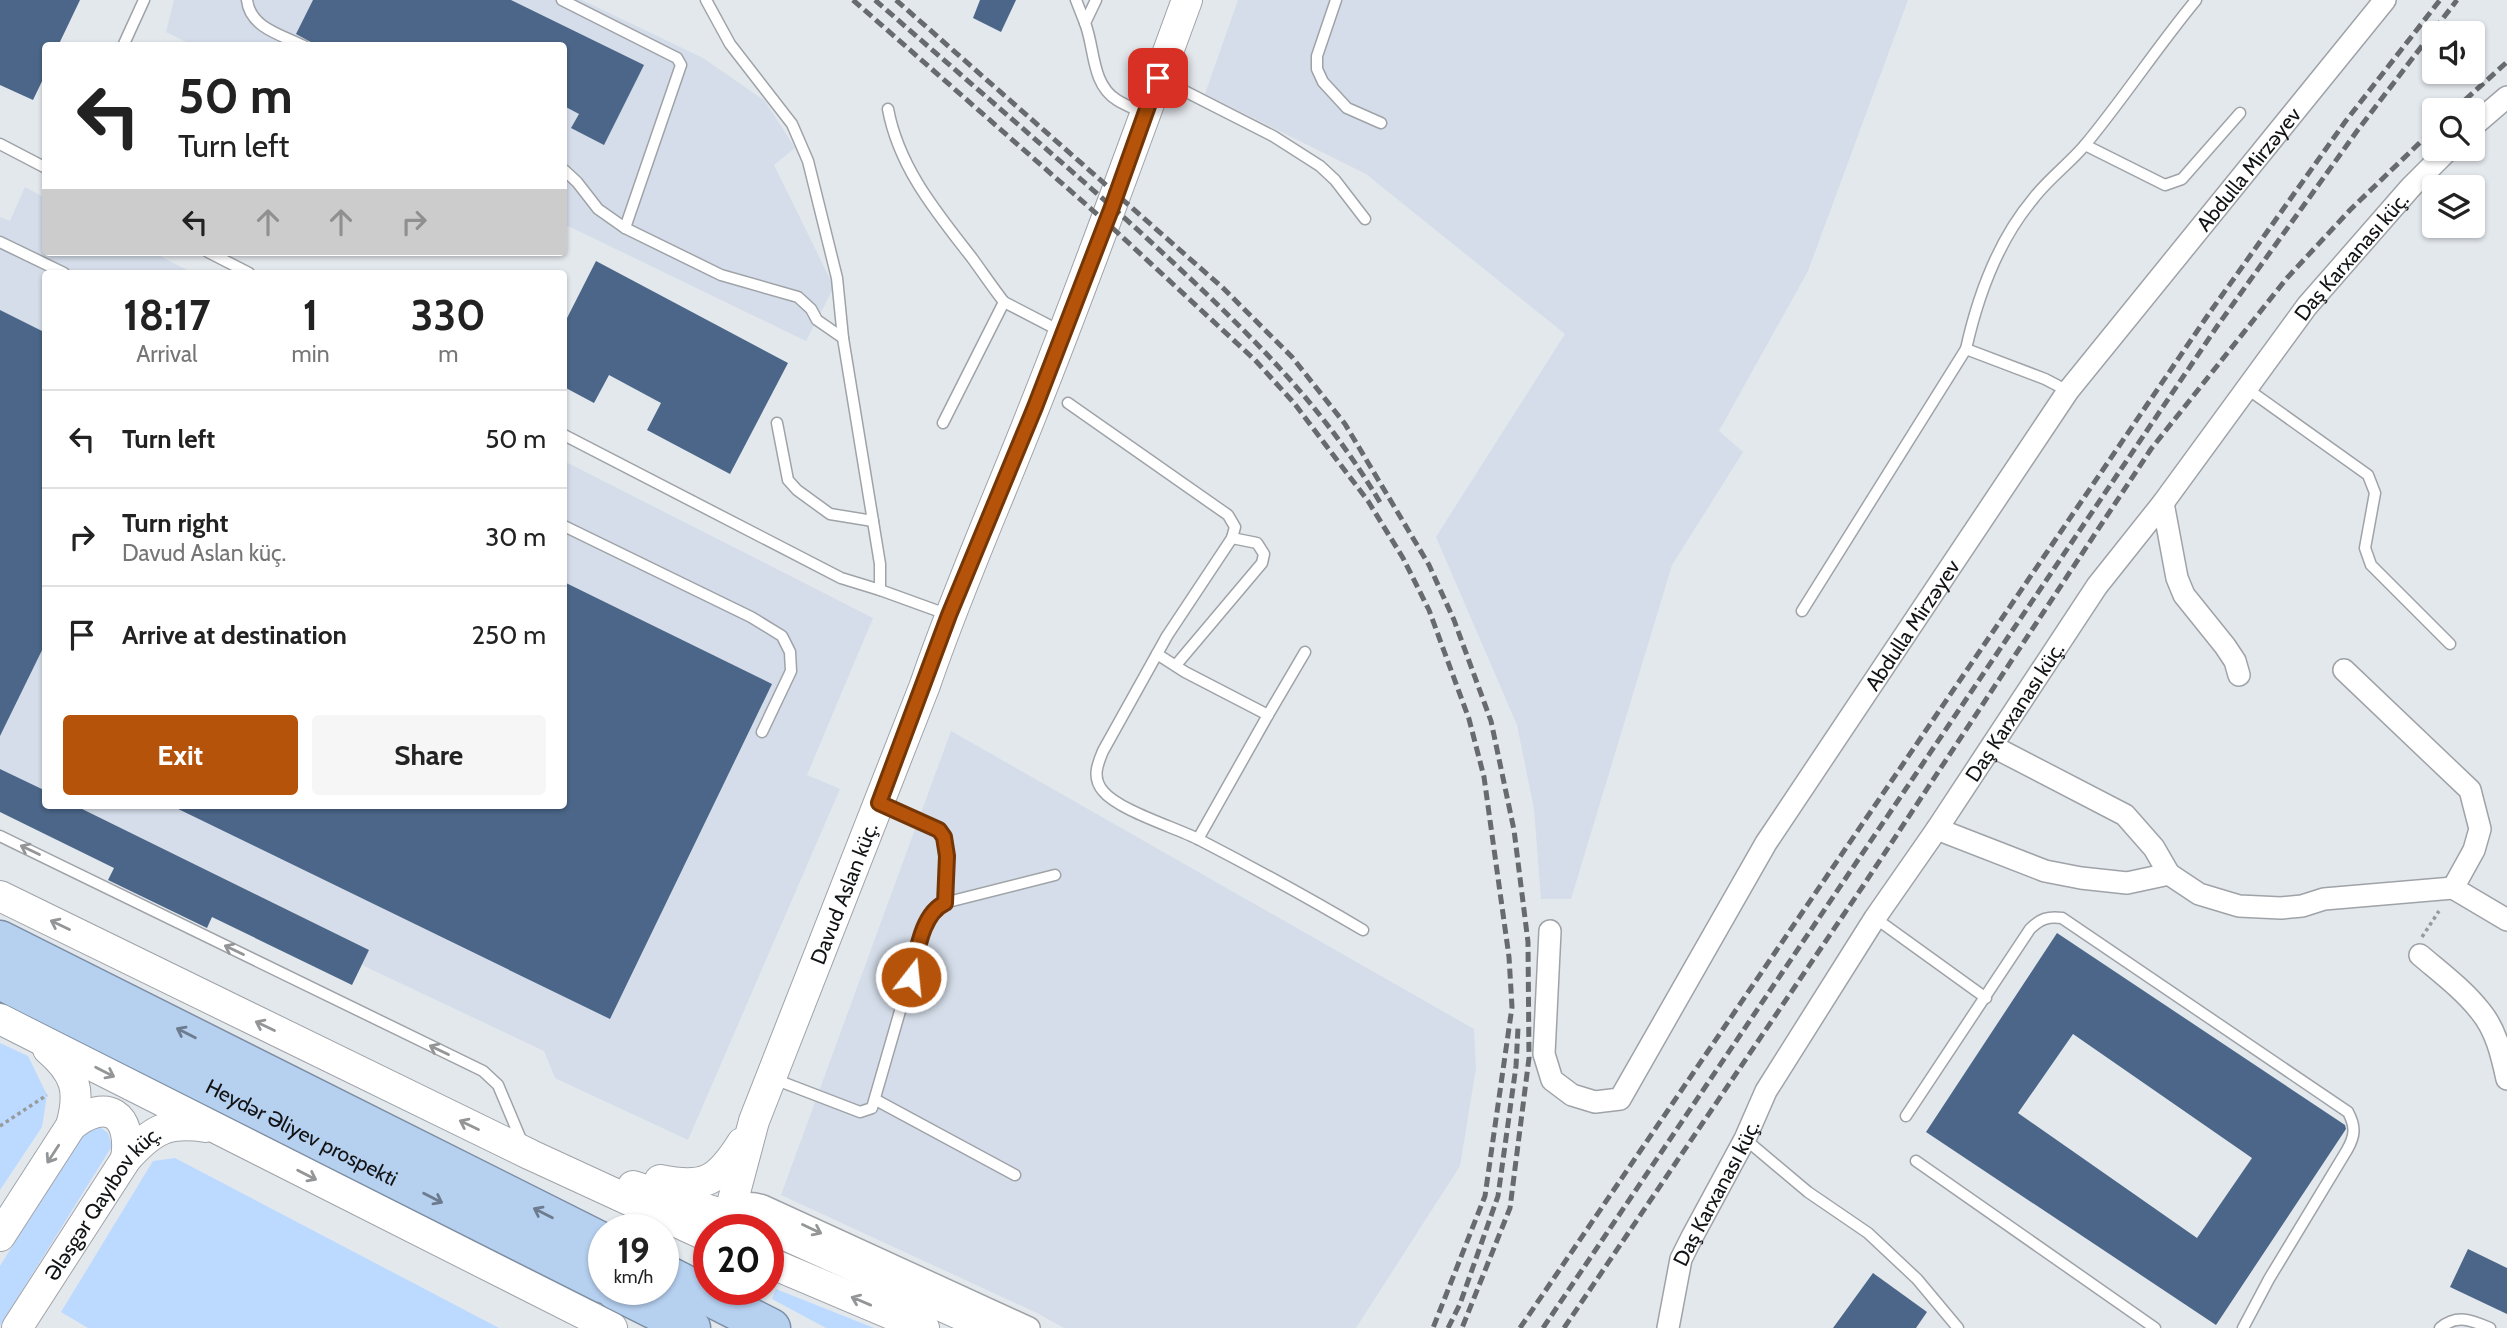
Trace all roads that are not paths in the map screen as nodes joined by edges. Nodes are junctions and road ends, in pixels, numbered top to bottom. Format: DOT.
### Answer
graph roads {
  1 [pos="144,0"];
  2 [pos="247,0"];
  3 [pos="562,0"];
  4 [pos="706,0"];
  5 [pos="1076,0"];
  6 [pos="1096,0"];
  7 [pos="1187,0"];
  8 [pos="1336,0"];
  9 [pos="2196,0"];
  10 [pos="2385,0"];
  11 [pos="1085,23"];
  12 [pos="125,42"];
  13 [pos="296,42"];
  14 [pos="1158,78"];
  15 [pos="2507,97"];
  16 [pos="888,109"];
  17 [pos="2240,113"];
  18 [pos="1144,114"];
  19 [pos="2485,116"];
  20 [pos="1381,123"];
  21 [pos="2085,145"];
  22 [pos="1,147"];
  23 [pos="2437,161"];
  24 [pos="42,166"];
  25 [pos="567,173"];
  26 [pos="1365,219"];
  27 [pos="625,228"];
  28 [pos="0,242"];
  29 [pos="216,256"];
  30 [pos="58,270"];
  31 [pos="243,270"];
  32 [pos="1004,302"];
  33 [pos="1062,332"];
  34 [pos="843,338"];
  35 [pos="1965,349"];
  36 [pos="2246,388"];
  37 [pos="2068,391"];
  38 [pos="1068,403"];
  39 [pos="777,423"];
  40 [pos="943,423"];
  41 [pos="567,437"];
  42 [pos="2163,503"];
  43 [pos="873,521"];
  44 [pos="567,527"];
  45 [pos="1232,538"];
  46 [pos="880,590"];
  47 [pos="1802,611"];
  48 [pos="949,615"];
  49 [pos="2450,643"];
  50 [pos="1305,652"];
  51 [pos="1157,654"];
  52 [pos="1176,665"];
  53 [pos="2344,670"];
  54 [pos="2239,675"];
  55 [pos="1268,715"];
  56 [pos="762,732"];
  57 [pos="1992,746"];
  58 [pos="879,803"];
  59 [pos="1937,829"];
  60 [pos="0,836"];
  61 [pos="1198,839"];
  62 [pos="2169,874"];
  63 [pos="1055,875"];
  64 [pos="2452,888"];
  65 [pos="0,896"];
  66 [pos="945,903"];
  67 [pos="1875,918"];
  68 [pos="2507,920"];
  69 [pos="1363,930"];
  70 [pos="1550,931"];
  71 [pos="0,940"];
  72 [pos="2420,955"];
  73 [pos="0,980"];
  74 [pos="1986,998"];
  75 [pos="0,1019"];
  76 [pos="32,1035"];
  77 [pos="771,1078"];
  78 [pos="2507,1079"];
  79 [pos="876,1100"];
  80 [pos="1906,1116"];
  81 [pos="754,1121"];
  82 [pos="71,1126"];
  83 [pos="218,1129"];
  84 [pos="1745,1139"];
  85 [pos="528,1153"];
  86 [pos="126,1159"];
  87 [pos="1916,1161"];
  88 [pos="1015,1175"];
  89 [pos="703,1214"];
  90 [pos="731,1214"];
  91 [pos="734,1214"];
  92 [pos="780,1214"];
  93 [pos="784,1216"];
  94 [pos="693,1230"];
  95 [pos="588,1235"];
  96 [pos="784,1235"];
  97 [pos="0,1236"];
  98 [pos="432,1239"];
  99 [pos="784,1269"];
  100 [pos="588,1276"];
  101 [pos="679,1281"];
  102 [pos="645,1305"];
  103 [pos="23,1324"];
  104 [pos="574,1328"];
  105 [pos="612,1328"];
  106 [pos="691,1328"];
  107 [pos="771,1328"];
  108 [pos="924,1328"];
  109 [pos="990,1328"];
  110 [pos="1029,1328"];
  111 [pos="1668,1328"];
  112 [pos="1958,1328"];
  113 [pos="2155,1328"];
  114 [pos="2243,1328"];
  115 [pos="2440,1328"];
  116 [pos="2490,1328"];
  1 -- 12 [label="lane"];
  2 -- 13 [label="lane"];
  3 -- 27 [label="lane"];
  4 -- 34 [label="lane"];
  5 -- 11 [label="lane"];
  6 -- 11 [label="lane"];
  7 -- 14 [label="main road, Davud Aslan küç."];
  8 -- 20 [label="lane"];
  9 -- 21 [label="lane"];
  10 -- 37 [label="street, Abdulla Mirzəyev"];
  11 -- 18 [label="lane"];
  14 -- 18 [label="main road, Davud Aslan küç."];
  14 -- 26 [label="lane"];
  15 -- 19 [label="street"];
  16 -- 32 [label="lane"];
  17 -- 21 [label="lane"];
  18 -- 33 [label="main road, Davud Aslan küç."];
  21 -- 35 [label="lane"];
  22 -- 24 [label="lane"];
  23 -- 36 [label="street, Daş Karxanası küç."];
  25 -- 27 [label="lane"];
  27 -- 34 [label="lane"];
  28 -- 30 [label="lane"];
  29 -- 31 [label="lane"];
  32 -- 33 [label="lane"];
  32 -- 40 [label="lane"];
  33 -- 48 [label="main road, Davud Aslan küç."];
  34 -- 43 [label="lane"];
  35 -- 37 [label="lane"];
  35 -- 47 [label="lane"];
  36 -- 42 [label="street, Daş Karxanası küç."];
  36 -- 49 [label="lane"];
  37 -- 70 [label="street, Abdulla Mirzəyev"];
  38 -- 45 [label="lane"];
  39 -- 43 [label="lane"];
  41 -- 46 [label="lane"];
  42 -- 54 [label="street"];
  42 -- 57 [label="street, Daş Karxanası küç."];
  43 -- 46 [label="lane"];
  44 -- 56 [label="lane"];
  45 -- 51 [label="lane"];
  45 -- 52 [label="lane"];
  46 -- 48 [label="lane"];
  48 -- 58 [label="main road, Davud Aslan küç."];
  50 -- 55 [label="lane"];
  51 -- 52 [label="lane"];
  51 -- 61 [label="lane"];
  52 -- 55 [label="lane"];
  53 -- 64 [label="street"];
  55 -- 61 [label="lane"];
  57 -- 59 [label="street, Daş Karxanası küç."];
  57 -- 62 [label="street"];
  58 -- 66 [label="lane"];
  58 -- 77 [label="main road, Davud Aslan küç."];
  59 -- 62 [label="street"];
  59 -- 67 [label="street, Daş Karxanası küç."];
  85 -- 60 [label="lane, one-way"];
  61 -- 69 [label="lane"];
  62 -- 64 [label="street"];
  63 -- 66 [label="lane"];
  64 -- 68 [label="street"];
  85 -- 65 [label="main road, one-way"];
  66 -- 79 [label="lane"];
  67 -- 74 [label="lane"];
  67 -- 84 [label="street, Daş Karxanası küç."];
  95 -- 71 [label="highway, Heydər Əliyev prospekti, one-way"];
  72 -- 78 [label="street"];
  73 -- 100 [label="highway, Heydər Əliyev prospekti, one-way"];
  74 -- 80 [label="lane"];
  74 -- 114 [label="lane"];
  75 -- 76 [label="main road"];
  76 -- 82 [label="main road"];
  76 -- 83 [label="main road, one-way"];
  77 -- 79 [label="lane"];
  77 -- 81 [label="main road, Davud Aslan küç."];
  79 -- 88 [label="lane"];
  81 -- 85 [label="main road"];
  81 -- 90 [label="main road"];
  82 -- 86 [label="main road"];
  82 -- 97 [label="main road, one-way"];
  83 -- 86 [label="main road, Ələsgər Qayıbov küç."];
  83 -- 98 [label="main road, one-way"];
  84 -- 111 [label="street, Daş Karxanası küç."];
  84 -- 112 [label="lane"];
  85 -- 89 [label="main road"];
  85 -- 94 [label="main road"];
  86 -- 103 [label="main road, Ələsgər Qayıbov küç."];
  87 -- 113 [label="lane"];
  91 -- 92 [label="street, one-way"];
  93 -- 110 [label="street, one-way"];
  96 -- 109 [label="main road"];
  98 -- 104 [label="main road"];
  98 -- 105 [label="main road"];
  108 -- 99 [label="main road, one-way"];
  101 -- 107 [label="highway"];
  102 -- 106 [label="highway"];
  115 -- 116 [label="lane"];
}
